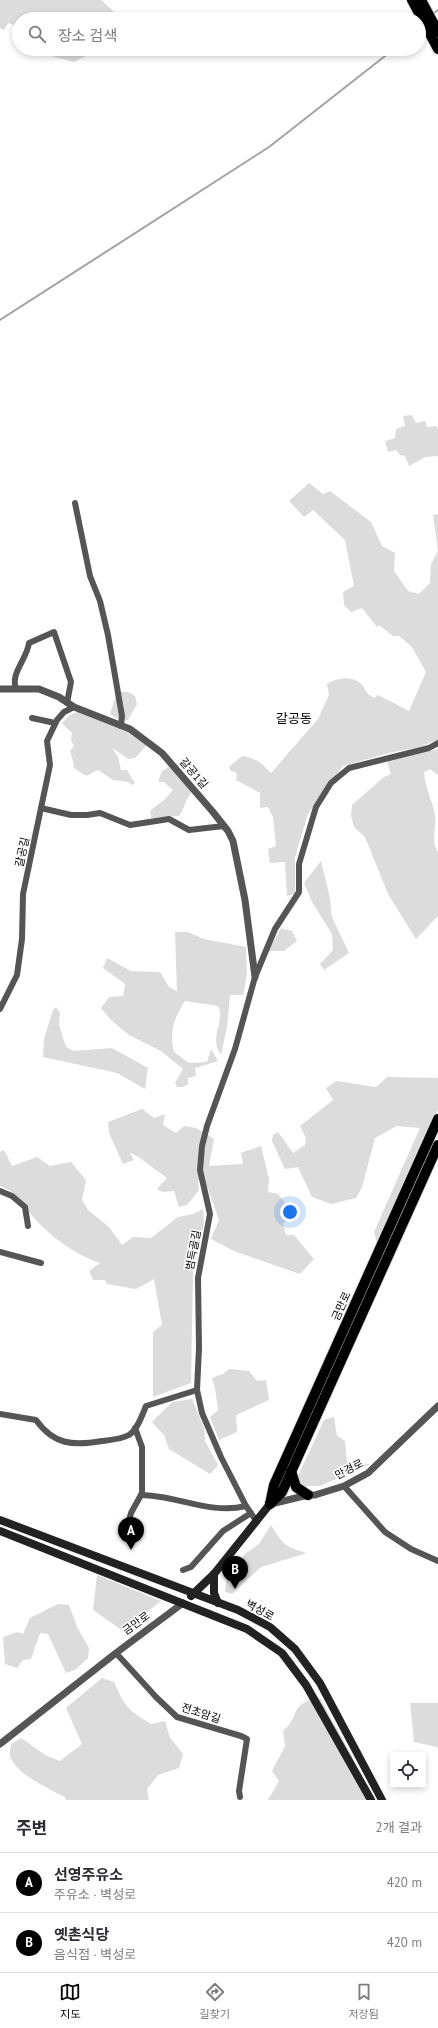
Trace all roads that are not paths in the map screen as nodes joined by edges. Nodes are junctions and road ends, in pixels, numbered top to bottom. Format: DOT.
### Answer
graph roads {
  1 [pos="412,0"];
  2 [pos="421,0"];
  3 [pos="418,12"];
  4 [pos="426,26"];
  5 [pos="438,32"];
  6 [pos="438,49"];
  7 [pos="75,503"];
  8 [pos="0,688"];
  9 [pos="16,688"];
  10 [pos="67,703"];
  11 [pos="74,708"];
  12 [pos="32,718"];
  13 [pos="55,723"];
  14 [pos="122,726"];
  15 [pos="438,743"];
  16 [pos="41,808"];
  17 [pos="224,826"];
  18 [pos="256,978"];
  19 [pos="0,1009"];
  20 [pos="438,1119"];
  21 [pos="438,1145"];
  22 [pos="0,1191"];
  23 [pos="28,1226"];
  24 [pos="0,1252"];
  25 [pos="41,1264"];
  26 [pos="197,1390"];
  27 [pos="438,1406"];
  28 [pos="0,1414"];
  29 [pos="135,1428"];
  30 [pos="291,1471"];
  31 [pos="344,1486"];
  32 [pos="141,1495"];
  33 [pos="308,1495"];
  34 [pos="270,1504"];
  35 [pos="246,1506"];
  36 [pos="251,1513"];
  37 [pos="0,1520"];
  38 [pos="257,1522"];
  39 [pos="129,1530"];
  40 [pos="0,1531"];
  41 [pos="438,1561"];
  42 [pos="183,1570"];
  43 [pos="214,1574"];
  44 [pos="194,1594"];
  45 [pos="184,1603"];
  46 [pos="218,1603"];
  47 [pos="116,1653"];
  48 [pos="0,1744"];
  49 [pos="240,1797"];
  50 [pos="371,1800"];
  51 [pos="382,1800"];
  1 -- 3 [label="highway"];
  2 -- 5 [label="highway"];
  4 -- 6 [label="highway"];
  7 -- 14 [label="street"];
  8 -- 9 [label="street, 갈공1길"];
  9 -- 10 [label="street, 갈공1길"];
  9 -- 10 [label="street"];
  10 -- 11 [label="street, 갈공1길"];
  11 -- 13 [label="street, 갈공길"];
  11 -- 14 [label="street, 갈공1길"];
  12 -- 13 [label="street"];
  13 -- 16 [label="street, 갈공길"];
  14 -- 17 [label="street, 갈공1길"];
  15 -- 18 [label="street, 범득골길"];
  16 -- 17 [label="street"];
  16 -- 19 [label="street, 갈공길"];
  17 -- 18 [label="street, 갈공1길"];
  18 -- 26 [label="street, 범득골길"];
  20 -- 34 [label="highway, 금만로"];
  21 -- 30 [label="highway, 금만로"];
  22 -- 23 [label="street"];
  24 -- 25 [label="street"];
  26 -- 29 [label="street"];
  26 -- 35 [label="street, 범득골길"];
  27 -- 31 [label="street, 만경로"];
  28 -- 29 [label="street"];
  29 -- 32 [label="street"];
  30 -- 33 [label="highway"];
  30 -- 34 [label="highway, 금만로"];
  31 -- 33 [label="street, 만경로"];
  31 -- 41 [label="street"];
  32 -- 35 [label="street"];
  32 -- 39 [label="street"];
  33 -- 34 [label="street, 만경로"];
  34 -- 38 [label="main road, 금만로"];
  35 -- 36 [label="street, 범득골길"];
  36 -- 38 [label="street, 범득골길"];
  36 -- 42 [label="street"];
  37 -- 44 [label="main road, 벽성로"];
  38 -- 43 [label="main road, 금만로"];
  40 -- 45 [label="main road, 벽성로"];
  43 -- 44 [label="main road, 금만로"];
  43 -- 46 [label="main road"];
  44 -- 45 [label="main road, 금만로"];
  44 -- 46 [label="main road, 벽성로"];
  45 -- 47 [label="street, 금만로"];
  45 -- 50 [label="main road, 벽성로"];
  46 -- 51 [label="main road, 벽성로"];
  47 -- 48 [label="street, 금만로"];
  47 -- 49 [label="street, 전초암길"];
}
